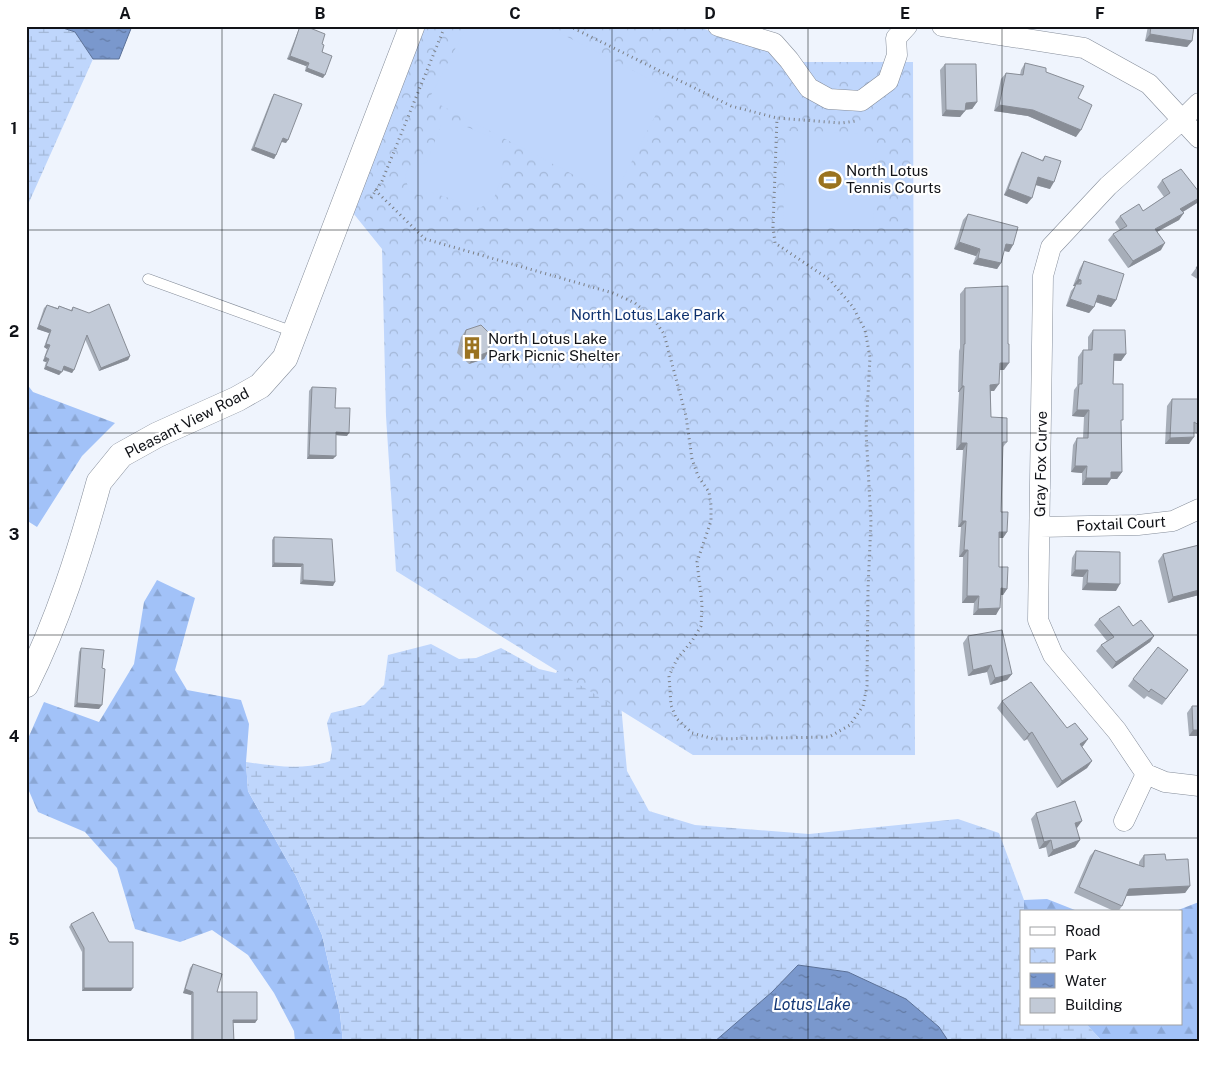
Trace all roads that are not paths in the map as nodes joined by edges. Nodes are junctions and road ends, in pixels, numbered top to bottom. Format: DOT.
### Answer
graph roads {
  1 [pos="412,26"];
  2 [pos="718,26"];
  3 [pos="907,26"];
  4 [pos="942,26"];
  5 [pos="1012,31"];
  6 [pos="1199,103"];
  7 [pos="1182,120"];
  8 [pos="1199,138"];
  9 [pos="148,279"];
  10 [pos="295,333"];
  11 [pos="1199,509"];
  12 [pos="1040,528"];
  13 [pos="26,685"];
  14 [pos="1146,774"];
  15 [pos="1199,786"];
  16 [pos="1124,821"];
  1 -- 10 [label="street, Pleasant View Road"];
  2 -- 3 [label="street"];
  4 -- 5 [label="street"];
  5 -- 7 [label="street"];
  6 -- 7 [label="street, Gray Fox Curve"];
  7 -- 8 [label="street"];
  7 -- 12 [label="street, Gray Fox Curve"];
  9 -- 10 [label="lane"];
  10 -- 13 [label="street, Pleasant View Road"];
  11 -- 12 [label="street, Foxtail Court"];
  12 -- 14 [label="street, Gray Fox Curve"];
  14 -- 15 [label="street"];
  14 -- 16 [label="street"];
}
